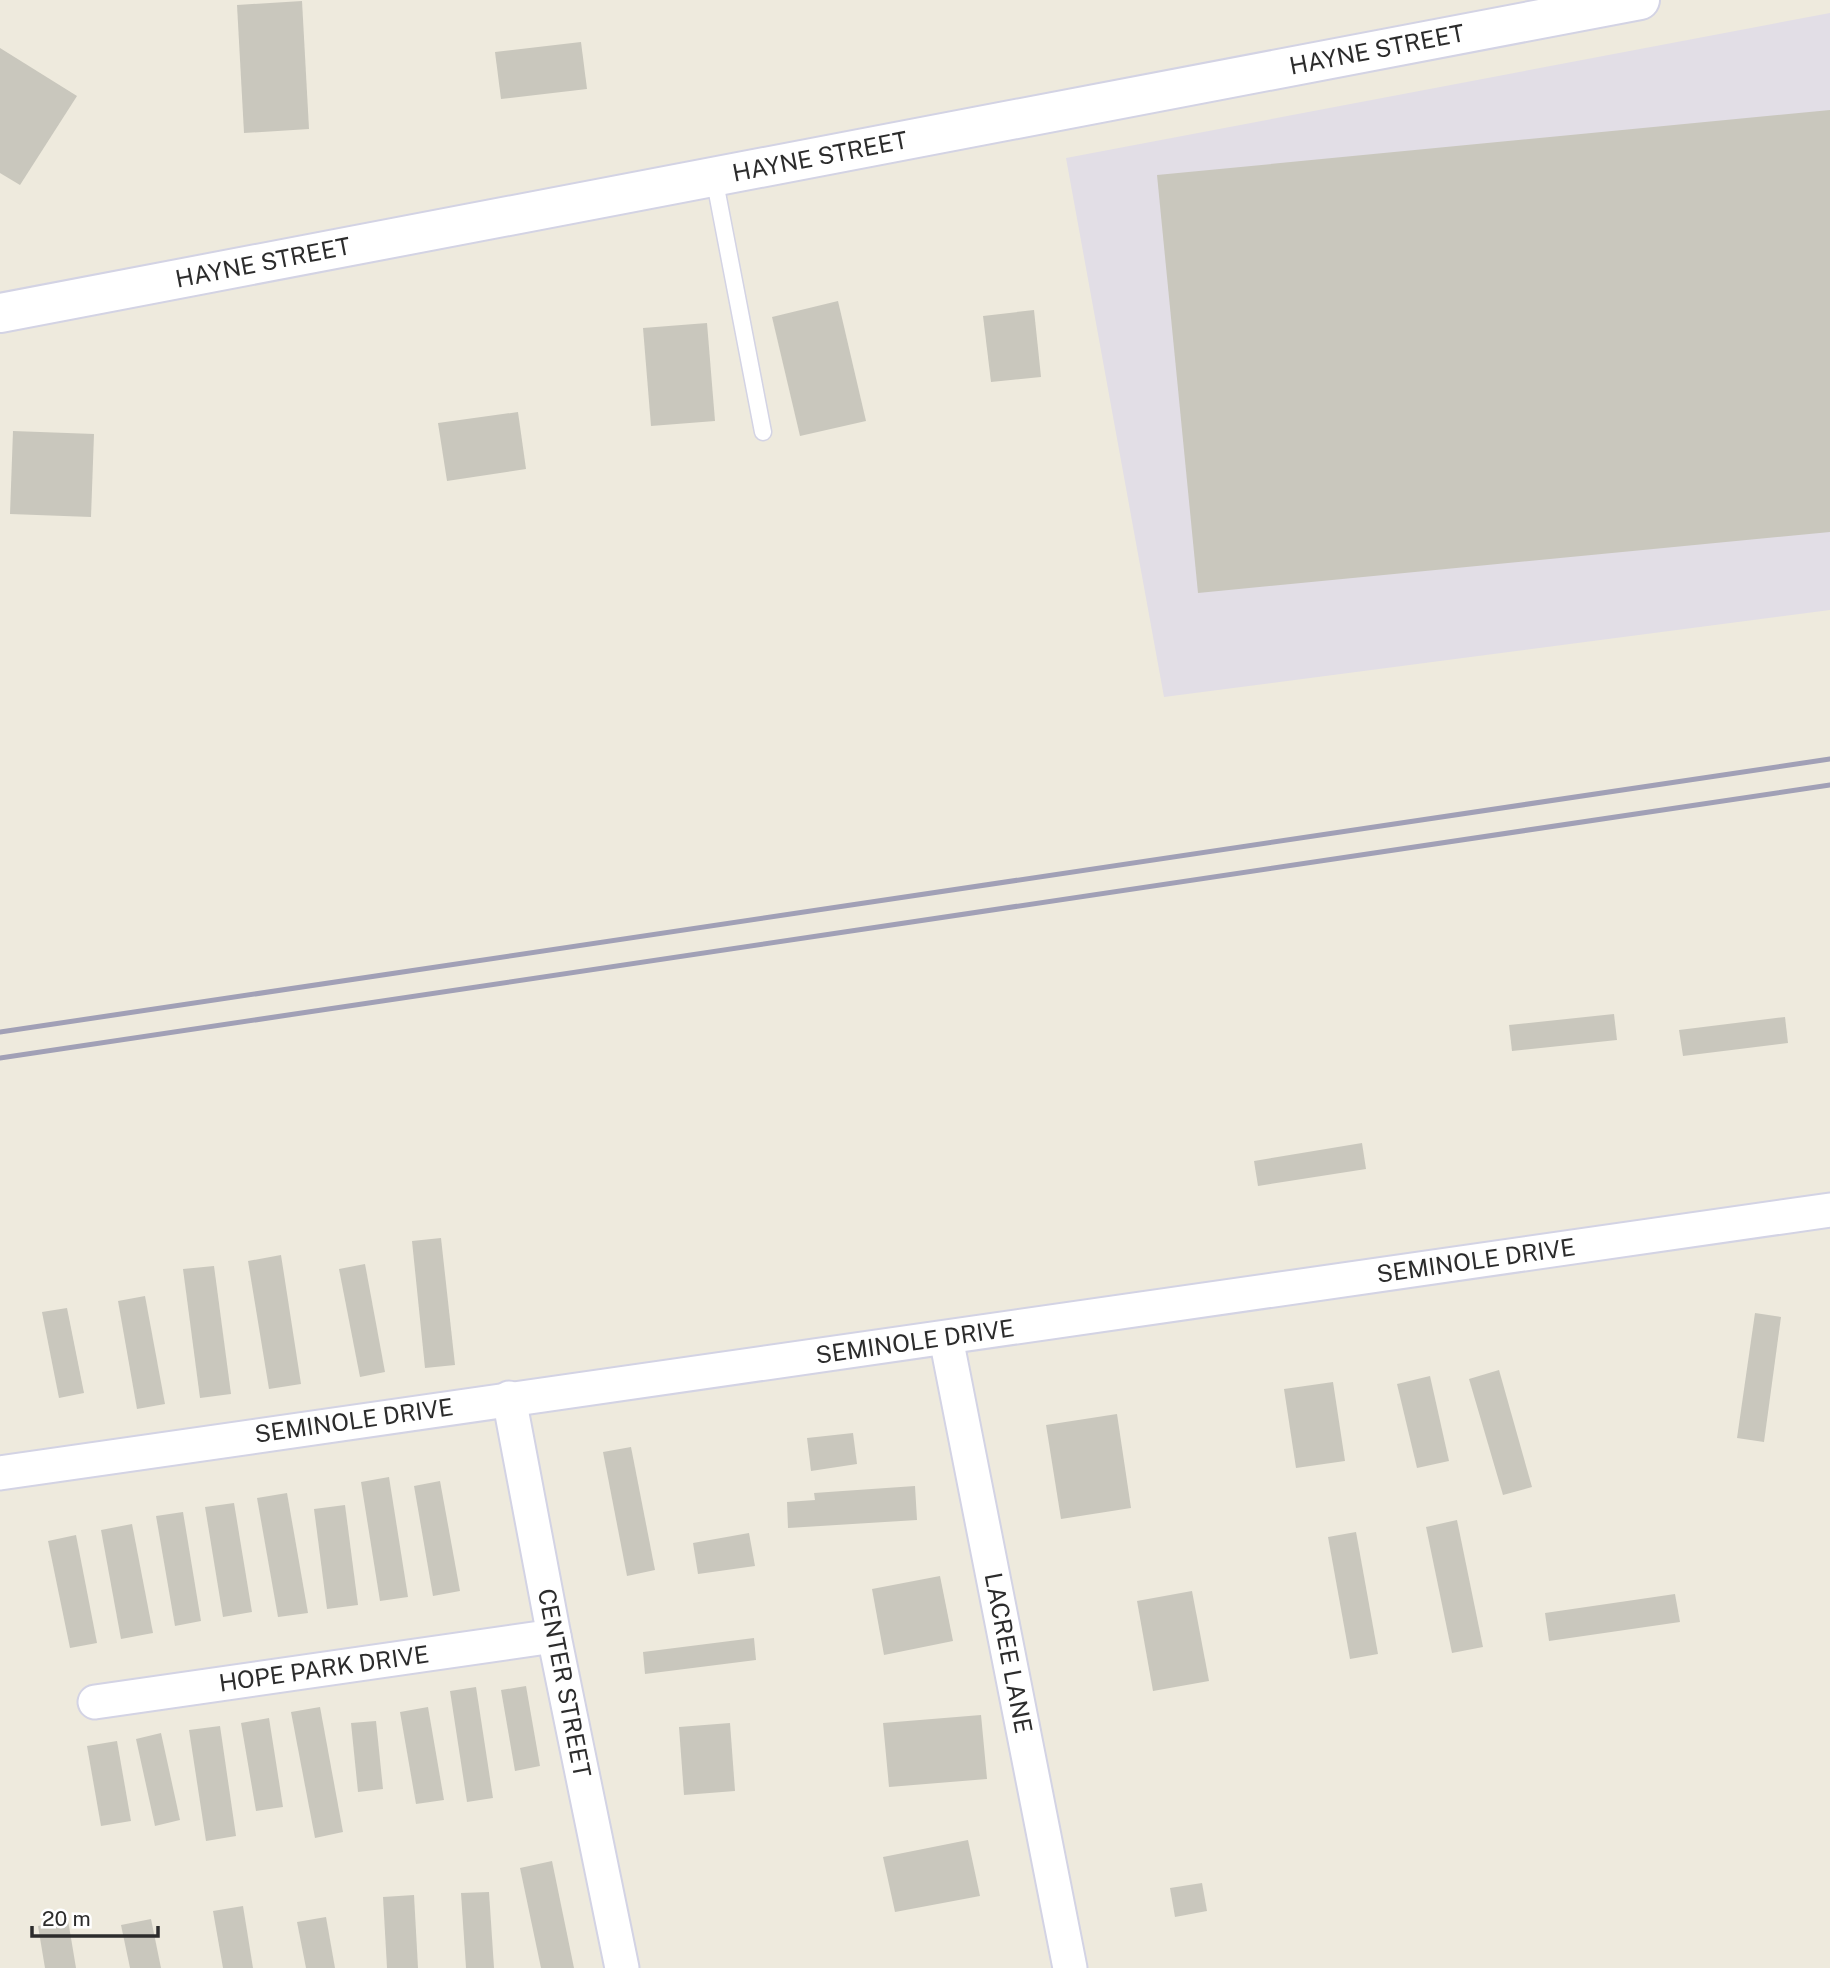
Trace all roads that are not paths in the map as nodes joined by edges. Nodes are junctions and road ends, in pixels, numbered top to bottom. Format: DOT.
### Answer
graph roads {
  1 [pos="1636,0"];
  2 [pos="1576,6"];
  3 [pos="714,177"];
  4 [pos="0,313"];
  5 [pos="763,432"];
  6 [pos="1830,1210"];
  7 [pos="946,1338"];
  8 [pos="509,1398"];
  9 [pos="0,1473"];
  10 [pos="554,1636"];
  11 [pos="95,1702"];
  12 [pos="622,1968"];
  13 [pos="1070,1968"];
  1 -- 2 [label="street, HAYNE STREET"];
  2 -- 3 [label="street, HAYNE STREET"];
  3 -- 4 [label="street, HAYNE STREET"];
  3 -- 5 [label="lane"];
  6 -- 7 [label="street, SEMINOLE DRIVE"];
  7 -- 8 [label="street, SEMINOLE DRIVE"];
  7 -- 13 [label="street, LACREE LANE"];
  8 -- 9 [label="street, SEMINOLE DRIVE"];
  8 -- 10 [label="street, CENTER STREET"];
  10 -- 11 [label="street, HOPE PARK DRIVE"];
  10 -- 12 [label="street, CENTER STREET"];
}
